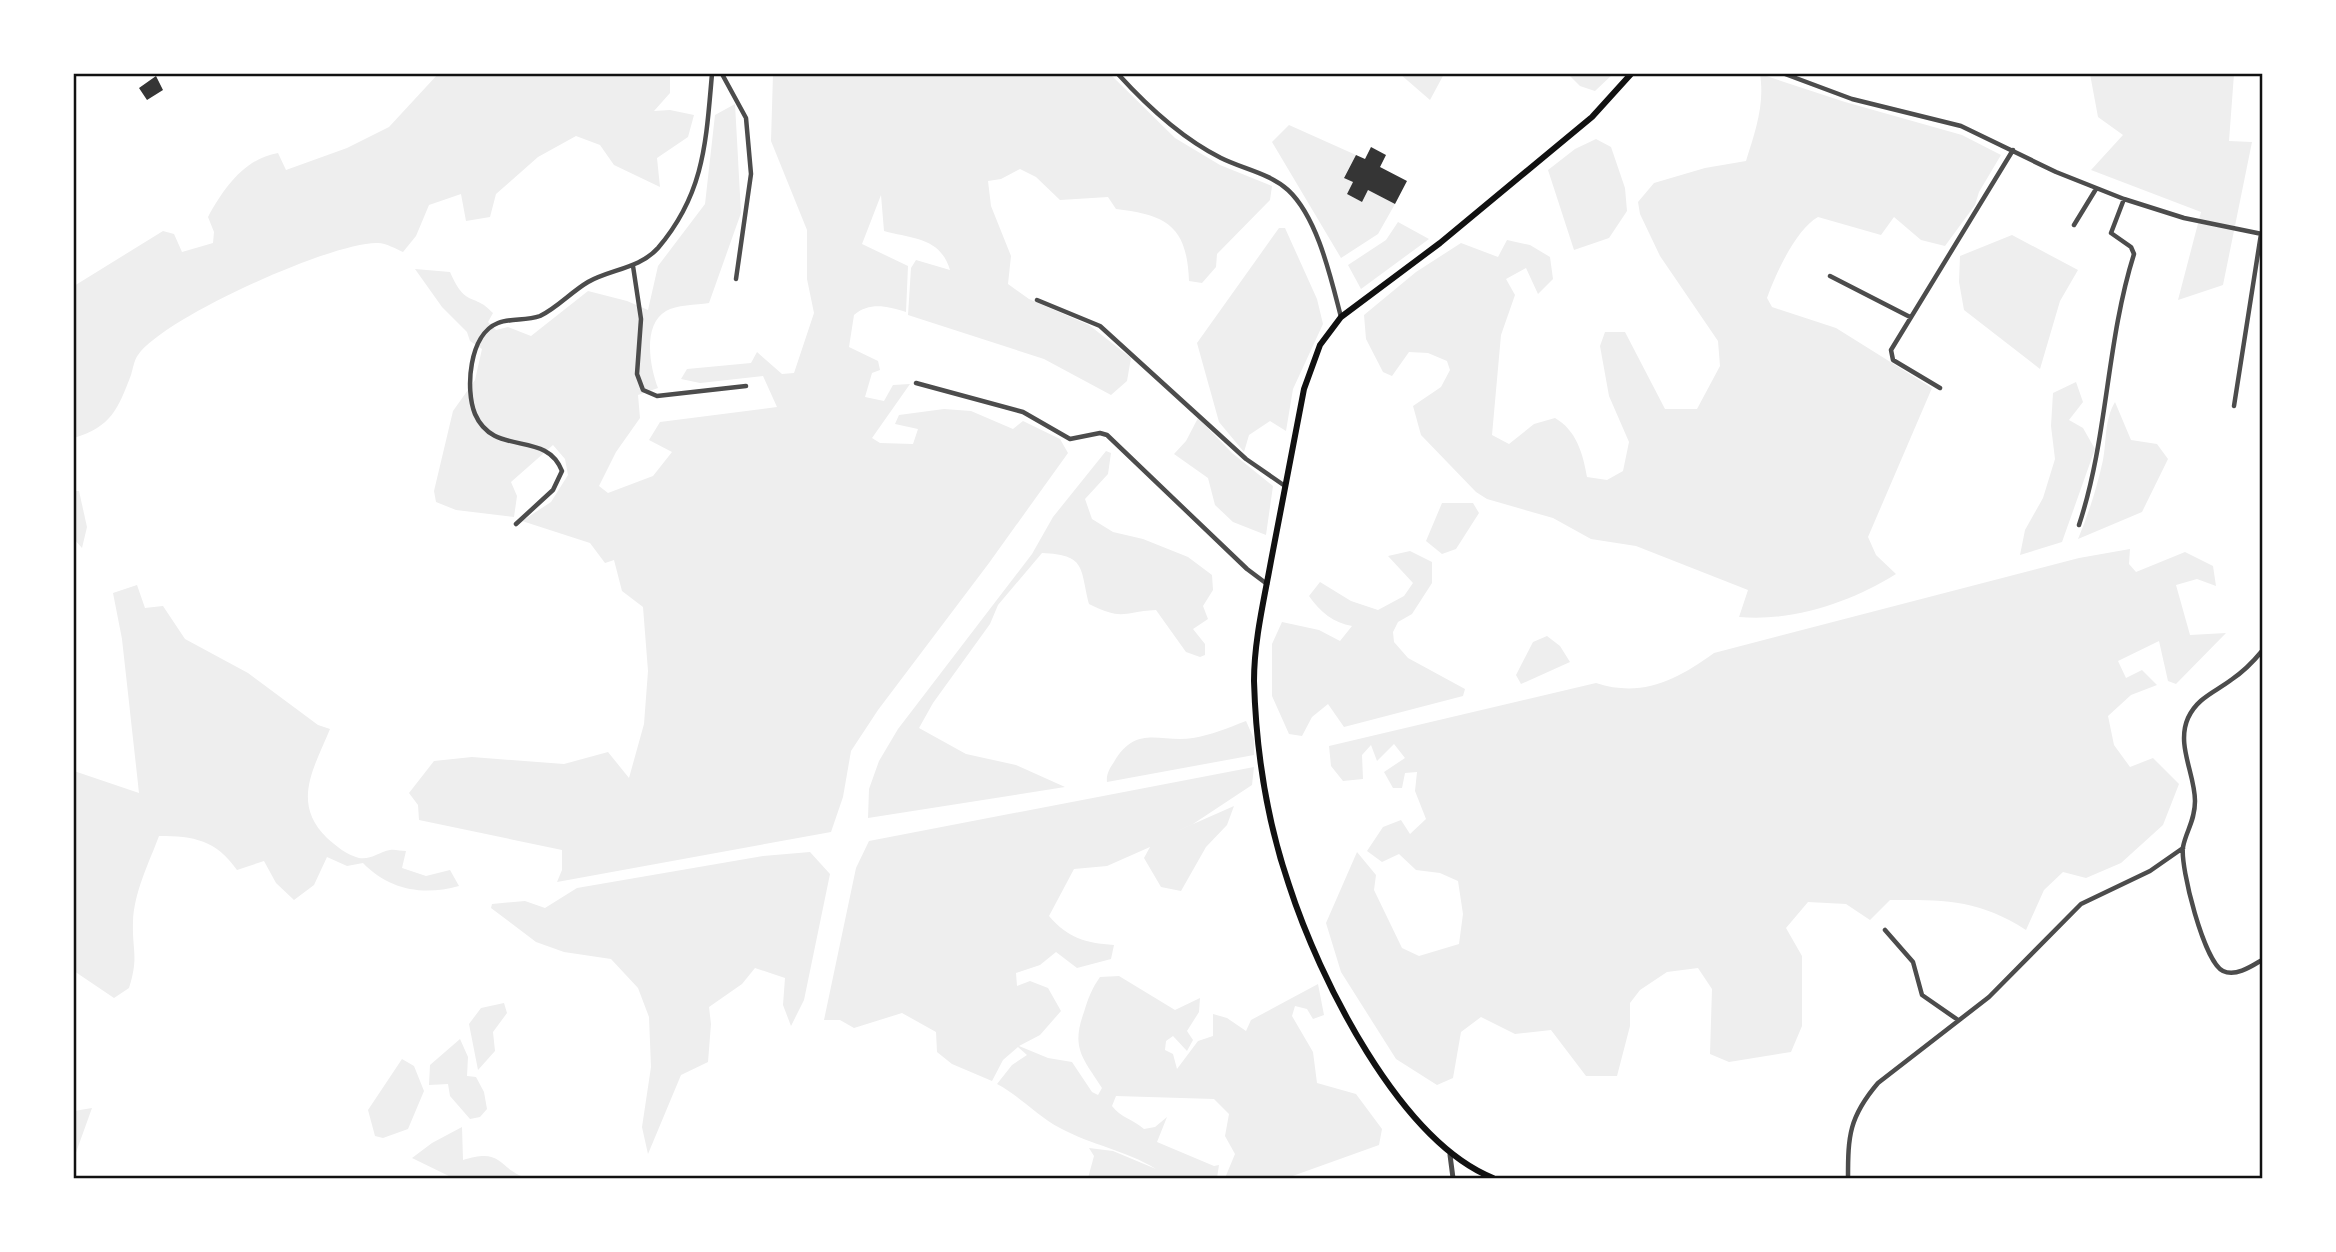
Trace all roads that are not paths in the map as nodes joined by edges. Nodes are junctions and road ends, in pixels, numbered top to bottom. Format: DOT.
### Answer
graph roads {
  1 [pos="712,74"];
  2 [pos="722,74"];
  3 [pos="1118,74"];
  4 [pos="1631,74"];
  5 [pos="1785,74"];
  6 [pos="2013,150"];
  7 [pos="2096,189"];
  8 [pos="2124,199"];
  9 [pos="2074,225"];
  10 [pos="2262,234"];
  11 [pos="633,266"];
  12 [pos="1830,276"];
  13 [pos="736,279"];
  14 [pos="1037,300"];
  15 [pos="1341,317"];
  16 [pos="1910,317"];
  17 [pos="916,383"];
  18 [pos="746,386"];
  19 [pos="1940,387"];
  20 [pos="2234,406"];
  21 [pos="1285,486"];
  22 [pos="516,524"];
  23 [pos="2079,525"];
  24 [pos="1267,584"];
  25 [pos="2263,651"];
  26 [pos="2183,848"];
  27 [pos="1885,930"];
  28 [pos="2263,960"];
  29 [pos="1958,1020"];
  30 [pos="1450,1155"];
  31 [pos="1453,1178"];
  32 [pos="1493,1178"];
  33 [pos="1849,1178"];
  1 -- 11 [label="street"];
  2 -- 13 [label="street"];
  3 -- 15 [label="street"];
  4 -- 15 [label="main road"];
  5 -- 6 [label="street"];
  6 -- 7 [label="street"];
  6 -- 16 [label="street"];
  7 -- 8 [label="street"];
  7 -- 9 [label="street"];
  8 -- 10 [label="street"];
  8 -- 23 [label="street"];
  10 -- 20 [label="street"];
  11 -- 18 [label="street"];
  11 -- 22 [label="street"];
  12 -- 16 [label="street"];
  14 -- 21 [label="street"];
  15 -- 21 [label="main road"];
  16 -- 19 [label="street"];
  17 -- 24 [label="street"];
  21 -- 24 [label="main road"];
  24 -- 30 [label="main road"];
  25 -- 26 [label="street"];
  26 -- 28 [label="street"];
  26 -- 29 [label="street"];
  27 -- 29 [label="street"];
  29 -- 33 [label="street"];
  30 -- 31 [label="street"];
  30 -- 32 [label="main road"];
}
